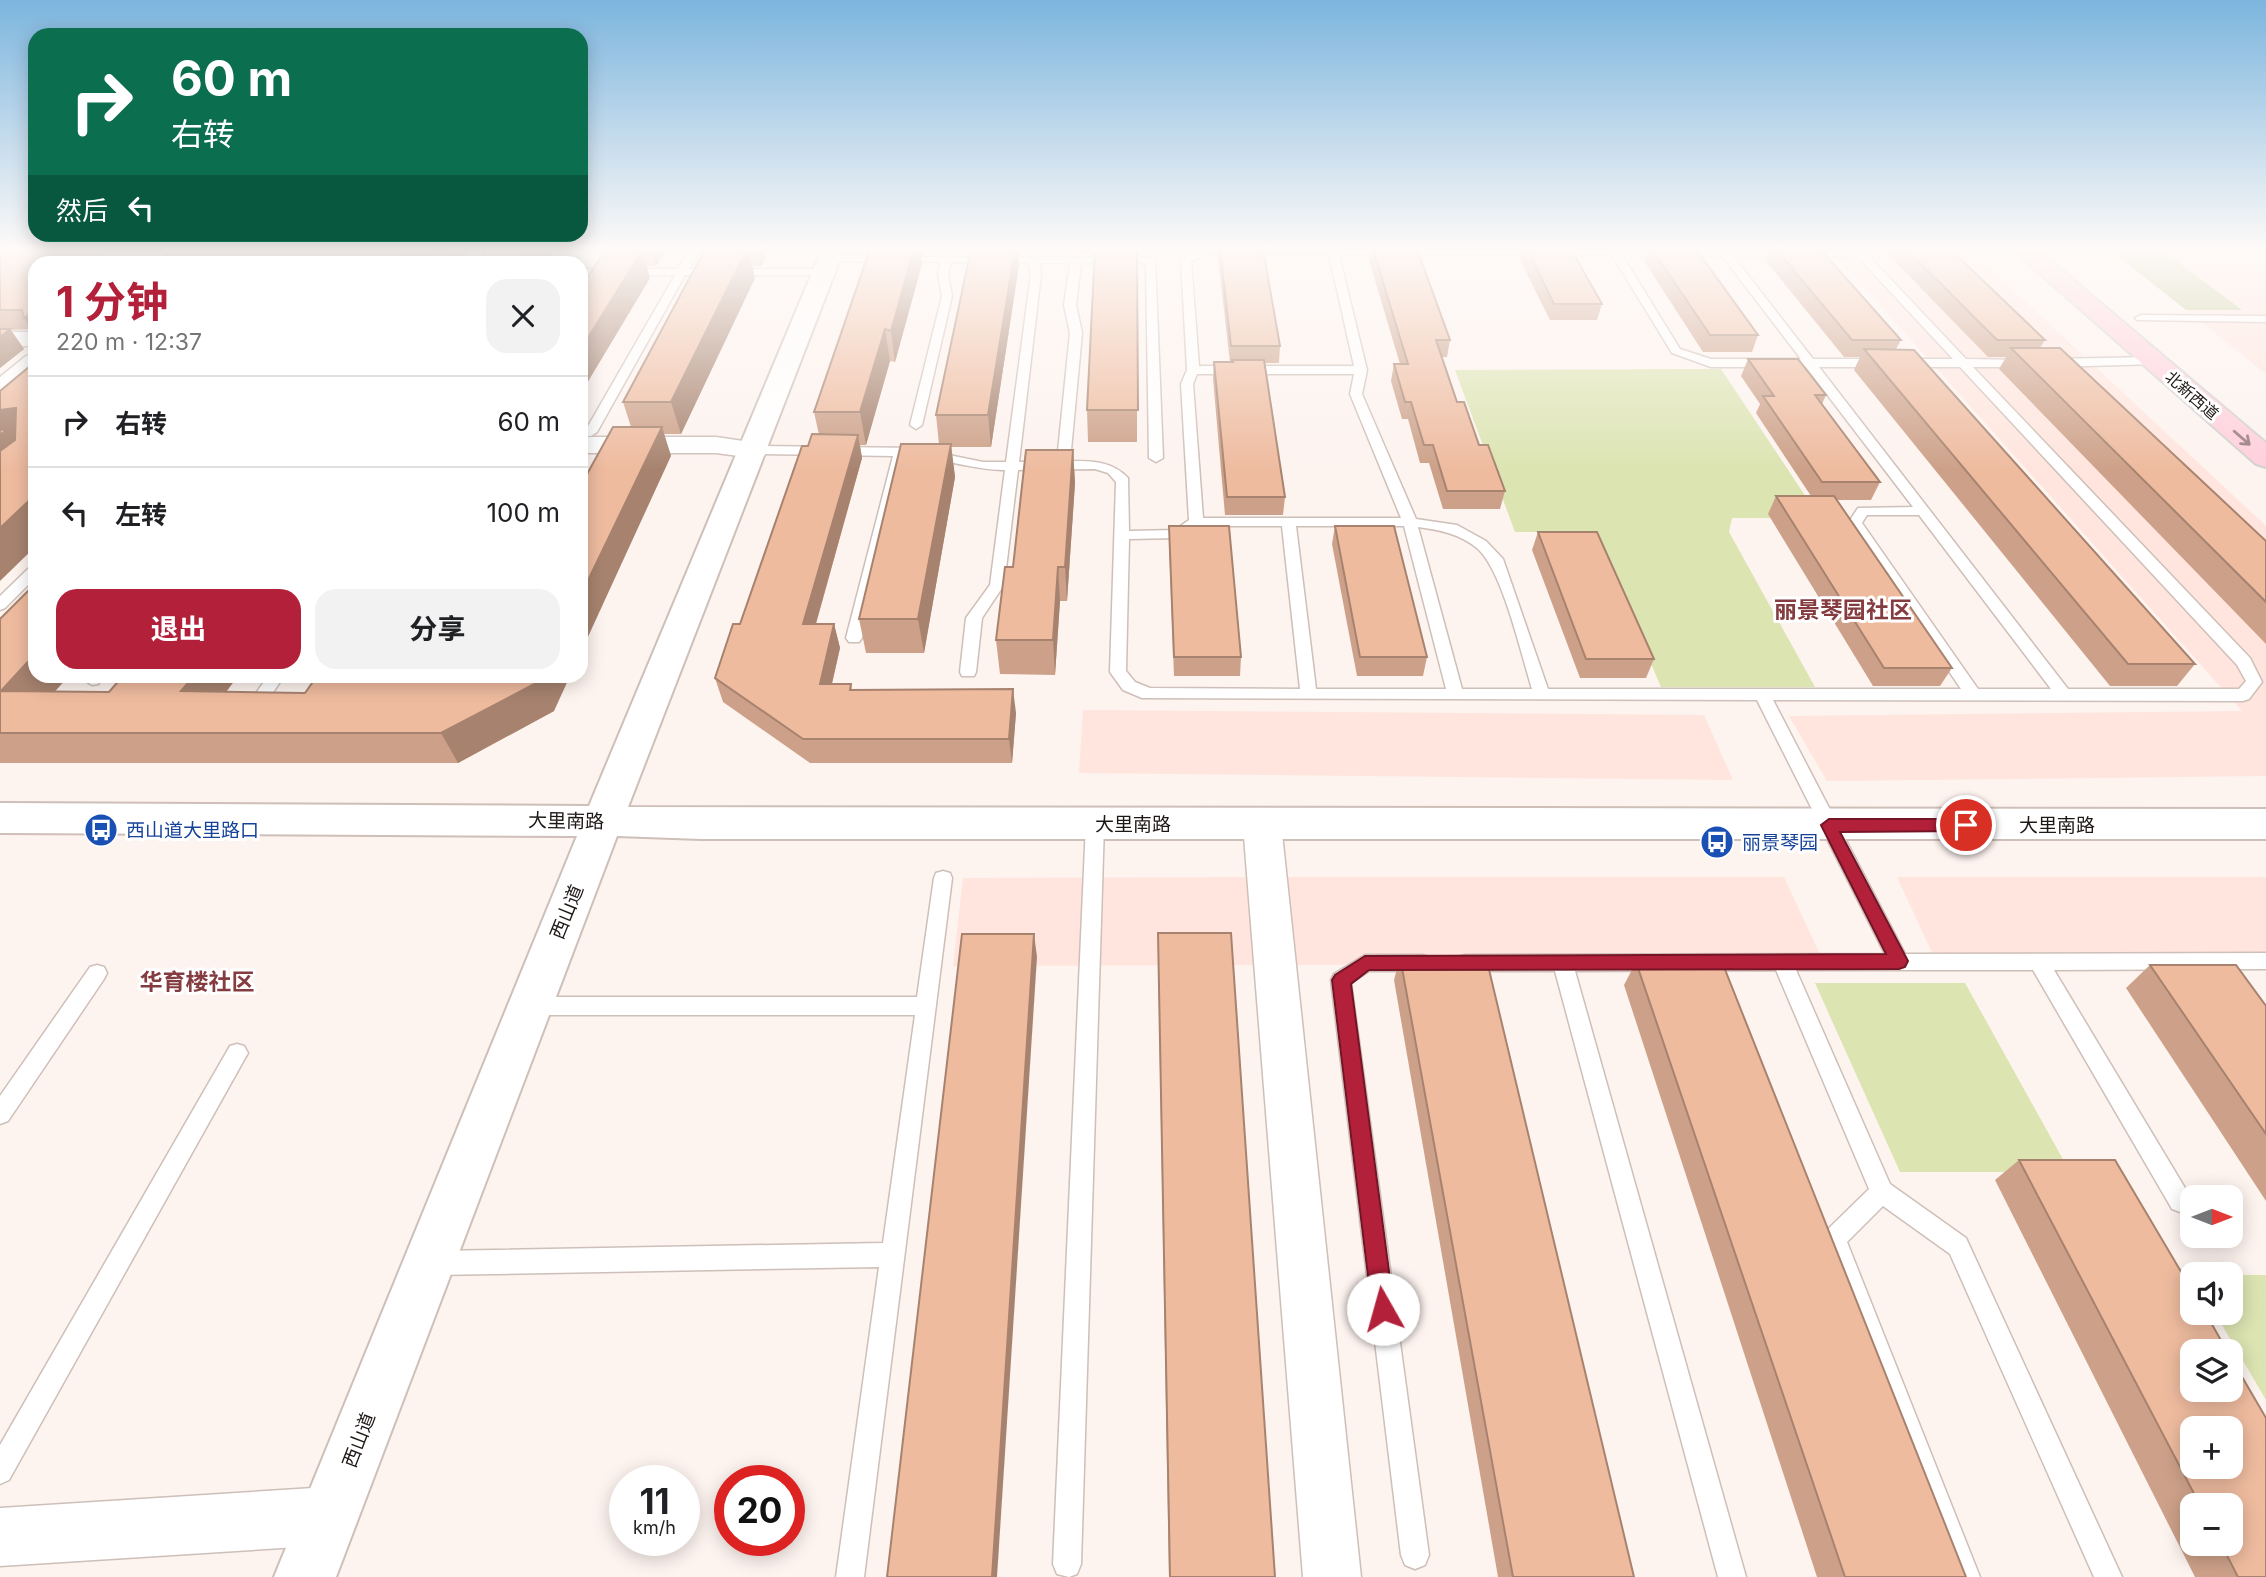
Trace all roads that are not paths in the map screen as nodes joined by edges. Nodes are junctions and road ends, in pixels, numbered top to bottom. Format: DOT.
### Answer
graph roads {
  1 [pos="653,323"];
  2 [pos="804,323"];
  3 [pos="941,323"];
  4 [pos="1030,323"];
  5 [pos="1074,323"];
  6 [pos="1153,323"];
  7 [pos="1190,323"];
  8 [pos="1350,323"];
  9 [pos="1658,323"];
  10 [pos="1779,323"];
  11 [pos="1925,323"];
  12 [pos="2122,323"];
  13 [pos="2144,323"];
  14 [pos="0,336"];
  15 [pos="28,337"];
  16 [pos="2163,353"];
  17 [pos="1810,363"];
  18 [pos="2031,363"];
  19 [pos="2044,363"];
  20 [pos="1964,364"];
  21 [pos="28,367"];
  22 [pos="1193,370"];
  23 [pos="1361,370"];
  24 [pos="28,377"];
  25 [pos="0,390"];
  26 [pos="0,400"];
  27 [pos="916,425"];
  28 [pos="588,432"];
  29 [pos="588,444"];
  30 [pos="754,450"];
  31 [pos="899,451"];
  32 [pos="1156,458"];
  33 [pos="2266,458"];
  34 [pos="1012,466"];
  35 [pos="1063,466"];
  36 [pos="1923,511"];
  37 [pos="1196,522"];
  38 [pos="1289,522"];
  39 [pos="1410,522"];
  40 [pos="1122,535"];
  41 [pos="28,577"];
  42 [pos="0,605"];
  43 [pos="854,638"];
  44 [pos="968,672"];
  45 [pos="271,683"];
  46 [pos="264,693"];
  47 [pos="1309,694"];
  48 [pos="1455,694"];
  49 [pos="1762,694"];
  50 [pos="1973,694"];
  51 [pos="2063,694"];
  52 [pos="1542,695"];
  53 [pos="0,818"];
  54 [pos="603,821"];
  55 [pos="1094,824"];
  56 [pos="1262,824"];
  57 [pos="2266,824"];
  58 [pos="1829,825"];
  59 [pos="943,878"];
  60 [pos="1899,961"];
  61 [pos="2038,961"];
  62 [pos="2266,961"];
  63 [pos="1563,962"];
  64 [pos="1782,962"];
  65 [pos="97,973"];
  66 [pos="529,1006"];
  67 [pos="926,1006"];
  68 [pos="237,1053"];
  69 [pos="0,1114"];
  70 [pos="1882,1192"];
  71 [pos="2180,1201"];
  72 [pos="892,1255"];
  73 [pos="428,1263"];
  74 [pos="0,1471"];
  75 [pos="329,1516"];
  76 [pos="0,1537"];
  77 [pos="1415,1555"];
  78 [pos="1067,1564"];
  79 [pos="305,1577"];
  80 [pos="850,1577"];
  81 [pos="1332,1577"];
  82 [pos="1732,1577"];
  83 [pos="1966,1577"];
  84 [pos="2108,1577"];
  1 -- 28 [label="lane"];
  2 -- 30 [label="street, 西山道"];
  3 -- 27 [label="lane"];
  4 -- 34 [label="lane"];
  5 -- 35 [label="lane"];
  6 -- 32 [label="lane"];
  7 -- 22 [label="lane"];
  8 -- 23 [label="lane"];
  9 -- 17 [label="lane"];
  10 -- 17 [label="lane"];
  11 -- 20 [label="lane"];
  12 -- 16 [label="main road, 北新西道"];
  13 -- 16 [label="main road, 北新西道"];
  14 -- 15 [label="street"];
  16 -- 19 [label="lane"];
  16 -- 33 [label="main road, 北新西道, one-way"];
  17 -- 20 [label="lane"];
  17 -- 36 [label="lane"];
  18 -- 20 [label="lane"];
  20 -- 51 [label="lane"];
  21 -- 25 [label="street"];
  22 -- 23 [label="lane"];
  22 -- 37 [label="lane"];
  23 -- 39 [label="lane"];
  24 -- 26 [label="street"];
  29 -- 30 [label="street"];
  30 -- 31 [label="lane"];
  30 -- 54 [label="street, 西山道"];
  31 -- 34 [label="lane"];
  31 -- 43 [label="lane"];
  34 -- 35 [label="lane"];
  34 -- 44 [label="lane"];
  35 -- 40 [label="lane"];
  36 -- 50 [label="lane"];
  36 -- 51 [label="lane"];
  37 -- 38 [label="lane"];
  37 -- 40 [label="lane"];
  38 -- 39 [label="lane"];
  38 -- 47 [label="lane"];
  39 -- 48 [label="lane"];
  39 -- 52 [label="lane"];
  40 -- 47 [label="lane"];
  41 -- 42 [label="lane"];
  45 -- 46 [label="lane"];
  47 -- 48 [label="lane"];
  48 -- 52 [label="lane"];
  49 -- 50 [label="lane"];
  49 -- 52 [label="lane"];
  49 -- 58 [label="lane"];
  50 -- 51 [label="lane"];
  53 -- 54 [label="street, 大里南路"];
  54 -- 55 [label="street, 大里南路"];
  54 -- 66 [label="street, 西山道"];
  55 -- 56 [label="street, 大里南路"];
  55 -- 78 [label="lane"];
  56 -- 58 [label="street, 大里南路"];
  56 -- 81 [label="street"];
  57 -- 58 [label="street, 大里南路"];
  58 -- 60 [label="lane"];
  59 -- 67 [label="lane"];
  60 -- 61 [label="lane"];
  60 -- 64 [label="lane"];
  61 -- 62 [label="lane"];
  61 -- 71 [label="lane"];
  63 -- 64 [label="lane"];
  63 -- 77 [label="lane"];
  63 -- 82 [label="lane"];
  64 -- 70 [label="lane"];
  65 -- 69 [label="lane"];
  66 -- 67 [label="lane"];
  66 -- 73 [label="street, 西山道"];
  67 -- 72 [label="lane"];
  68 -- 74 [label="lane"];
  70 -- 83 [label="lane"];
  70 -- 84 [label="lane"];
  72 -- 73 [label="lane"];
  72 -- 80 [label="lane"];
  73 -- 75 [label="street, 西山道"];
  75 -- 76 [label="street"];
  75 -- 79 [label="street, 西山道"];
}
